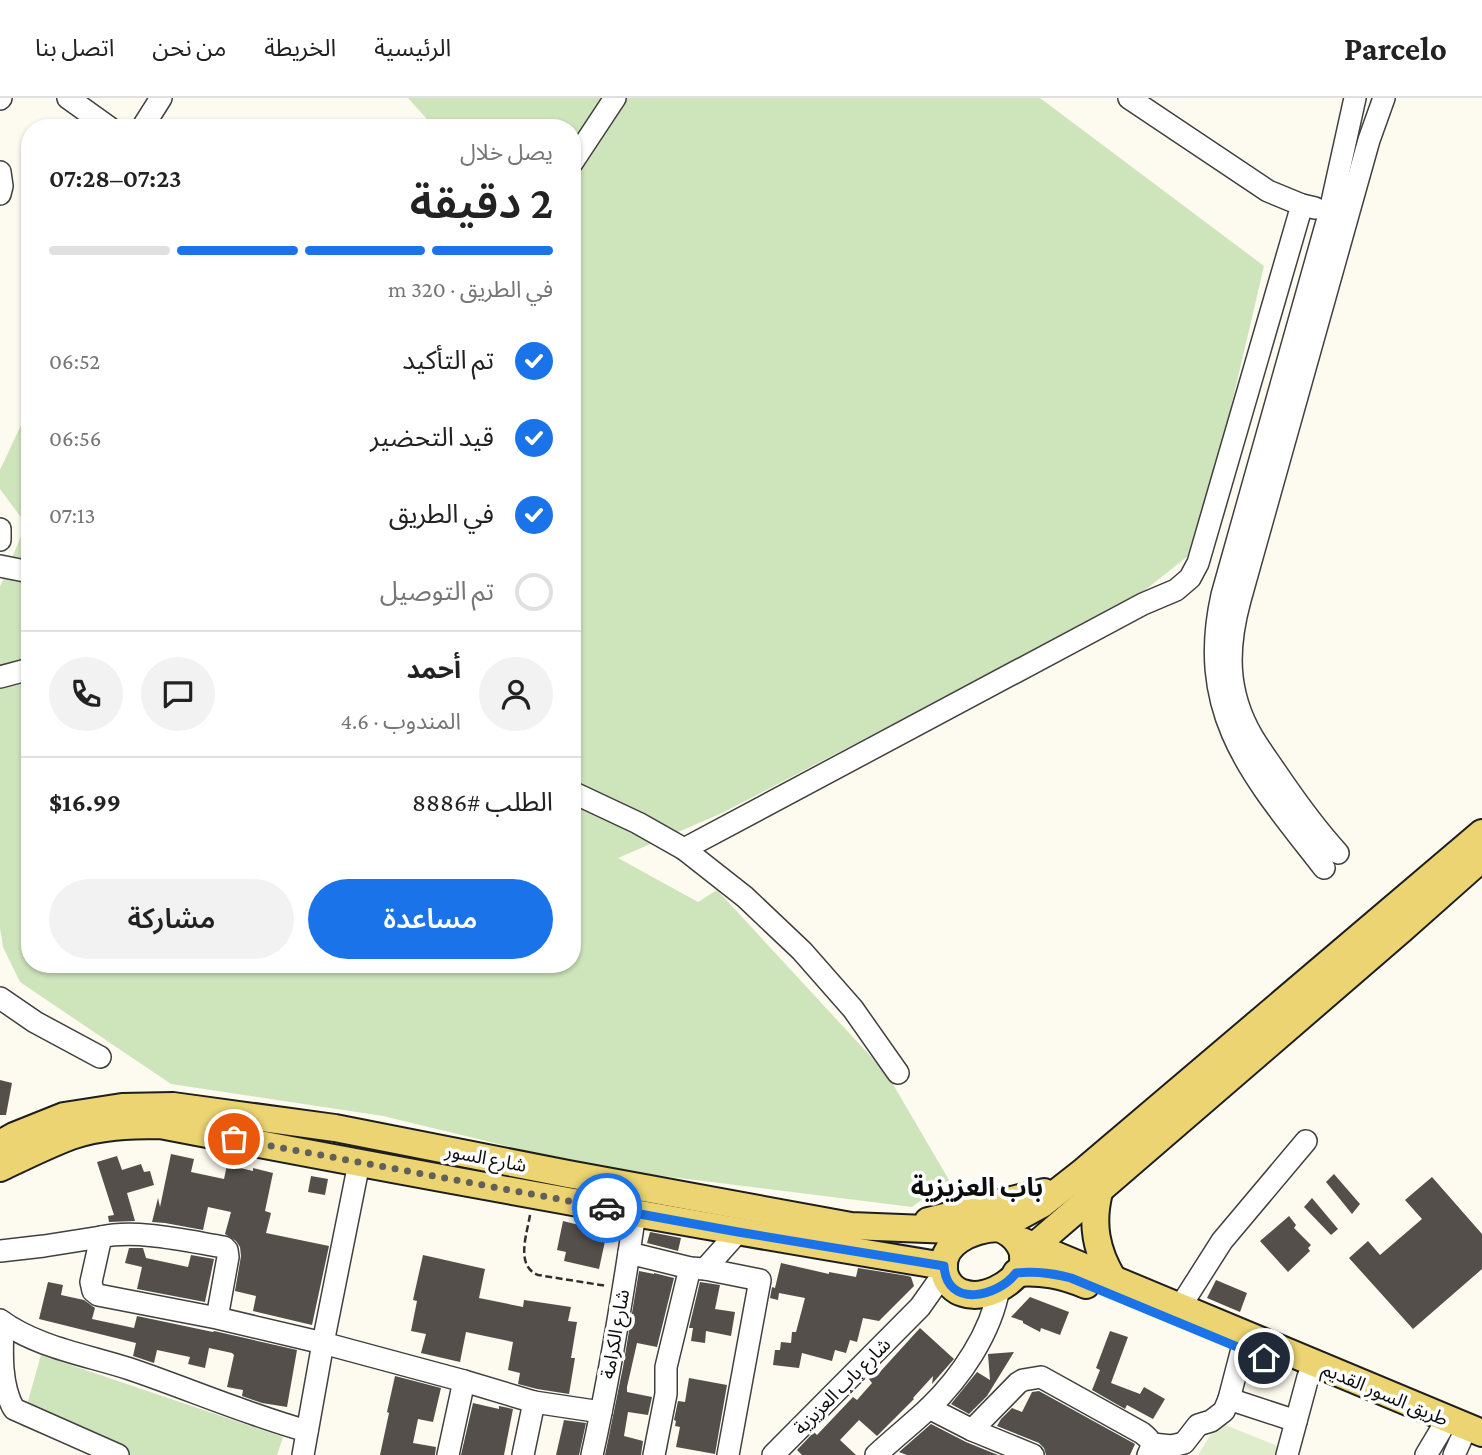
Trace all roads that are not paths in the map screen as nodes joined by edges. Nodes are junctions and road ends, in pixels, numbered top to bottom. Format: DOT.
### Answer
graph roads {
  1 [pos="68,98"];
  2 [pos="161,98"];
  3 [pos="615,98"];
  4 [pos="1129,98"];
  5 [pos="1355,98"];
  6 [pos="1384,98"];
  7 [pos="97,119"];
  8 [pos="148,119"];
  9 [pos="1347,137"];
  10 [pos="1369,141"];
  11 [pos="581,149"];
  12 [pos="0,172"];
  13 [pos="0,194"];
  14 [pos="1303,205"];
  15 [pos="1339,213"];
  16 [pos="0,529"];
  17 [pos="0,540"];
  18 [pos="0,566"];
  19 [pos="21,570"];
  20 [pos="21,671"];
  21 [pos="0,677"];
  22 [pos="581,796"];
  23 [pos="1482,833"];
  24 [pos="684,849"];
  25 [pos="1326,855"];
  26 [pos="1482,858"];
  27 [pos="0,998"];
  28 [pos="100,1057"];
  29 [pos="898,1073"];
  30 [pos="1306,1141"];
  31 [pos="0,1144"];
  32 [pos="359,1163"];
  33 [pos="0,1168"];
  34 [pos="1066,1186"];
  35 [pos="1099,1192"];
  36 [pos="635,1213"];
  37 [pos="900,1228"];
  38 [pos="738,1232"];
  39 [pos="101,1237"];
  40 [pos="0,1251"];
  41 [pos="1009,1252"];
  42 [pos="629,1253"];
  43 [pos="697,1269"];
  44 [pos="949,1277"];
  45 [pos="1113,1279"];
  46 [pos="1180,1307"];
  47 [pos="217,1318"];
  48 [pos="1,1322"];
  49 [pos="323,1343"];
  50 [pos="1242,1349"];
  51 [pos="1308,1377"];
  52 [pos="464,1381"];
  53 [pos="1228,1399"];
  54 [pos="534,1402"];
  55 [pos="929,1408"];
  56 [pos="601,1412"];
  57 [pos="1296,1421"];
  58 [pos="972,1430"];
  59 [pos="1462,1435"];
  60 [pos="309,1446"];
  61 [pos="1150,1450"];
  62 [pos="885,1453"];
  63 [pos="118,1455"];
  64 [pos="449,1455"];
  65 [pos="523,1455"];
  66 [pos="592,1455"];
  67 [pos="654,1455"];
  68 [pos="728,1455"];
  69 [pos="773,1455"];
  70 [pos="1033,1455"];
  71 [pos="1287,1455"];
  72 [pos="1426,1455"];
  1 -- 7 [label="street"];
  2 -- 8 [label="street"];
  3 -- 11 [label="street"];
  4 -- 14 [label="street"];
  5 -- 9 [label="street"];
  6 -- 10 [label="street"];
  9 -- 10 [label="street"];
  9 -- 15 [label="street"];
  10 -- 15 [label="street"];
  12 -- 13 [label="street"];
  14 -- 15 [label="street"];
  14 -- 24 [label="street"];
  15 -- 25 [label="street"];
  16 -- 17 [label="street"];
  18 -- 19 [label="street"];
  20 -- 21 [label="street"];
  22 -- 24 [label="street"];
  23 -- 34 [label="main road"];
  24 -- 29 [label="street"];
  26 -- 35 [label="main road"];
  27 -- 28 [label="street"];
  30 -- 46 [label="street"];
  31 -- 37 [label="main road, شارع السور"];
  32 -- 33 [label="main road, شارع السور"];
  32 -- 36 [label="main road, شارع السور"];
  32 -- 49 [label="street"];
  34 -- 37 [label="main road"];
  34 -- 41 [label="main road"];
  35 -- 41 [label="main road"];
  35 -- 45 [label="main road"];
  36 -- 38 [label="main road, شارع السور"];
  36 -- 42 [label="street, شارع الكرامة"];
  37 -- 41 [label="main road, شارع السور"];
  38 -- 43 [label="street"];
  38 -- 44 [label="main road, شارع السور"];
  39 -- 40 [label="street"];
  39 -- 47 [label="street"];
  39 -- 47 [label="street"];
  41 -- 44 [label="main road"];
  41 -- 44 [label="main road"];
  41 -- 45 [label="main road, طريق السور القديم"];
  41 -- 50 [label="main road, طريق السور القديم"];
  41 -- 55 [label="street"];
  42 -- 43 [label="street"];
  42 -- 56 [label="street, شارع الكرامة"];
  43 -- 67 [label="street"];
  43 -- 68 [label="street"];
  44 -- 69 [label="street, شارع باب العزيزية"];
  45 -- 46 [label="main road, طريق السور القديم"];
  46 -- 59 [label="main road, طريق السور القديم"];
  47 -- 49 [label="street"];
  48 -- 60 [label="street"];
  48 -- 63 [label="street"];
  49 -- 52 [label="street"];
  49 -- 60 [label="street"];
  50 -- 51 [label="main road, طريق السور القديم"];
  50 -- 53 [label="street"];
  51 -- 57 [label="street"];
  51 -- 59 [label="main road, طريق السور القديم"];
  52 -- 54 [label="street"];
  52 -- 64 [label="street"];
  53 -- 57 [label="street"];
  53 -- 61 [label="street"];
  54 -- 56 [label="street"];
  54 -- 65 [label="street"];
  55 -- 58 [label="street"];
  55 -- 62 [label="street"];
  56 -- 66 [label="street, شارع الكرامة"];
  57 -- 71 [label="street"];
  58 -- 61 [label="street"];
  58 -- 70 [label="street"];
  59 -- 72 [label="street"];
}
